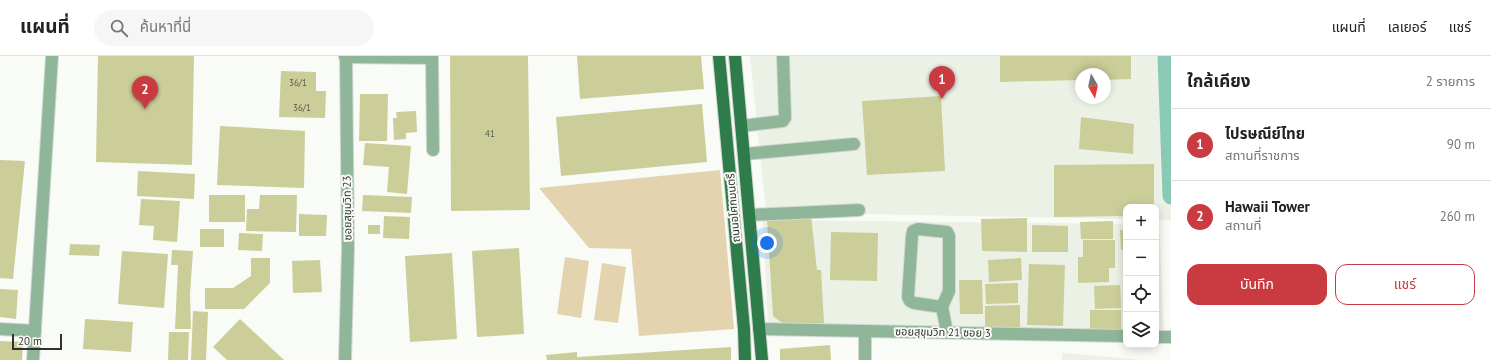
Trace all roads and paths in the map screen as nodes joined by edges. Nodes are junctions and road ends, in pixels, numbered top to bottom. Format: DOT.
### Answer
graph roads {
  1 [pos="52,56"];
  2 [pos="346,56"];
  3 [pos="719,56"];
  4 [pos="735,56"];
  5 [pos="784,56"];
  6 [pos="432,57"];
  7 [pos="742,126"];
  8 [pos="854,144"];
  9 [pos="433,150"];
  10 [pos="744,154"];
  11 [pos="859,210"];
  12 [pos="749,215"];
  13 [pos="942,307"];
  14 [pos="0,329"];
  15 [pos="759,329"];
  16 [pos="35,330"];
  17 [pos="865,331"];
  18 [pos="946,332"];
  19 [pos="1123,336"];
  20 [pos="33,360"];
  21 [pos="345,360"];
  22 [pos="745,360"];
  23 [pos="762,360"];
  24 [pos="865,360"];
  1 -- 16 [label="street"];
  2 -- 6 [label="street"];
  2 -- 21 [label="street, ซอยสุขุมวิท 23"];
  3 -- 22 [label="main road, ถนนอโศกมนตรี"];
  4 -- 7 [label="main road, ถนนอโศกมนตรี"];
  5 -- 7 [label="street"];
  6 -- 9 [label="street"];
  7 -- 10 [label="main road, ถนนอโศกมนตรี"];
  8 -- 10 [label="street"];
  10 -- 12 [label="main road, ถนนอโศกมนตรี"];
  11 -- 12 [label="street"];
  12 -- 15 [label="main road, ถนนอโศกมนตรี"];
  13 -- 13 [label="street"];
  13 -- 18 [label="street"];
  14 -- 16 [label="street"];
  15 -- 17 [label="street, ซอยสุขุมวิท 21 ซอย 3"];
  15 -- 23 [label="main road, ถนนอโศกมนตรี"];
  16 -- 20 [label="street"];
  17 -- 18 [label="street, ซอยสุขุมวิท 21 ซอย 3"];
  17 -- 24 [label="street"];
  18 -- 19 [label="street, ซอยสุขุมวิท 21 ซอย 3"];
}
